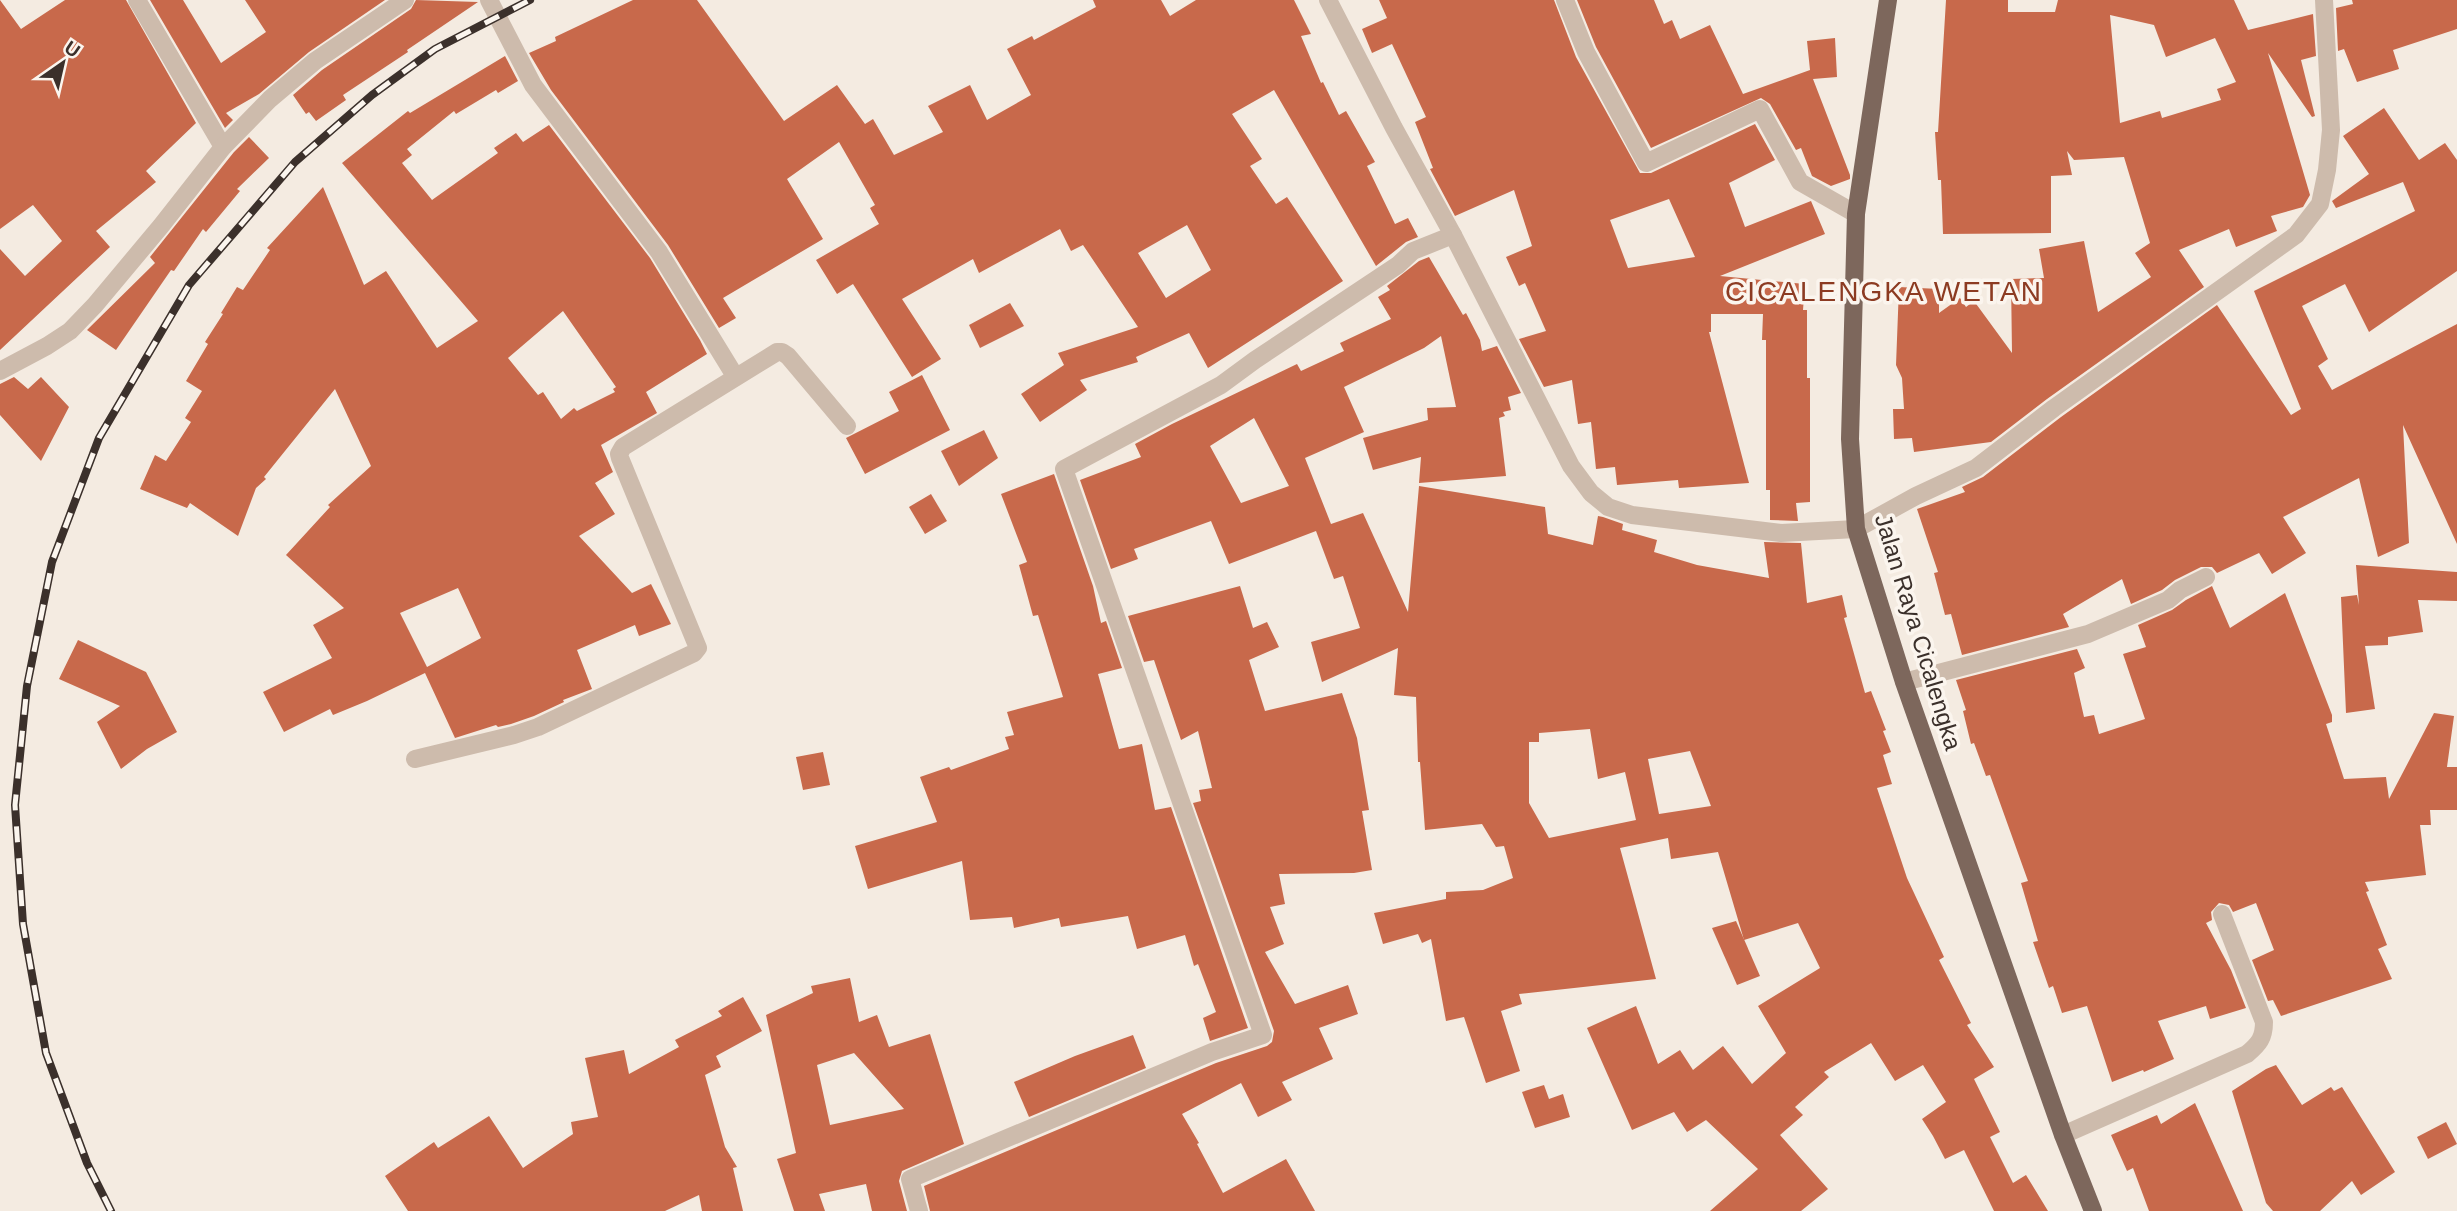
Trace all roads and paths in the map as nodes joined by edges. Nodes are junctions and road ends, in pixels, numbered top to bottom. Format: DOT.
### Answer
graph roads {
  1 [pos="137,0"];
  2 [pos="405,0"];
  3 [pos="489,0"];
  4 [pos="1328,0"];
  5 [pos="1565,0"];
  6 [pos="1888,0"];
  7 [pos="2324,0"];
  8 [pos="380,6"];
  9 [pos="223,147"];
  10 [pos="1856,214"];
  11 [pos="1453,234"];
  12 [pos="0,371"];
  13 [pos="735,376"];
  14 [pos="846,426"];
  15 [pos="1856,529"];
  16 [pos="2206,577"];
  17 [pos="1903,682"];
  18 [pos="415,759"];
  19 [pos="2222,914"];
  20 [pos="2063,1135"];
  21 [pos="919,1211"];
  22 [pos="2093,1211"];
  1 -- 9 [label="street"];
  2 -- 8 [label="street"];
  3 -- 13 [label="street"];
  4 -- 11 [label="street"];
  5 -- 10 [label="street"];
  6 -- 10 [label="main road, Jalan Raya Cicalengka"];
  7 -- 15 [label="street"];
  8 -- 9 [label="street"];
  9 -- 12 [label="street"];
  10 -- 15 [label="main road, Jalan Raya Cicalengka"];
  11 -- 15 [label="street"];
  11 -- 21 [label="street"];
  13 -- 14 [label="street"];
  13 -- 18 [label="street"];
  15 -- 17 [label="main road, Jalan Raya Cicalengka"];
  16 -- 17 [label="street"];
  17 -- 20 [label="main road, Jalan Raya Cicalengka"];
  19 -- 20 [label="street"];
  20 -- 22 [label="main road, Jalan Raya Cicalengka"];
}
